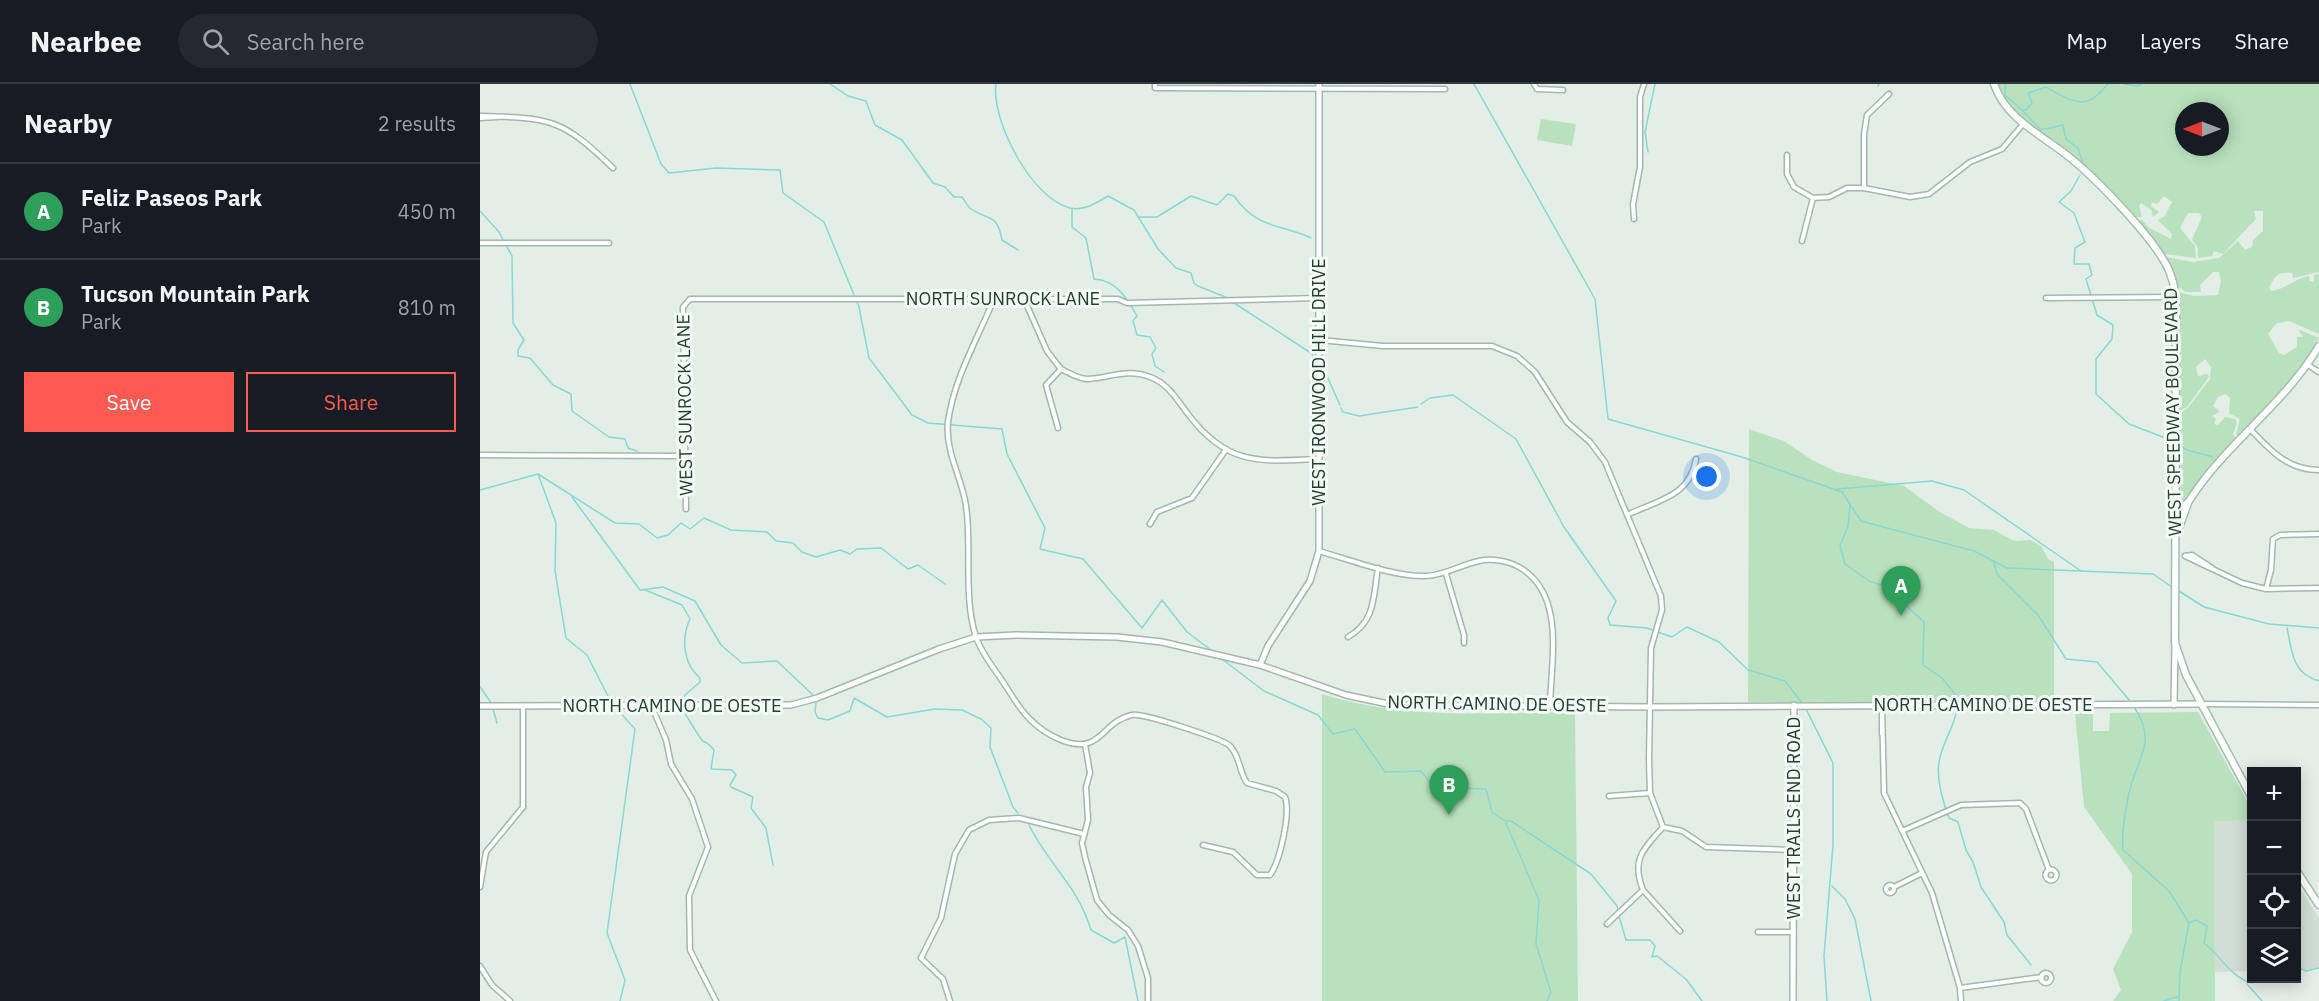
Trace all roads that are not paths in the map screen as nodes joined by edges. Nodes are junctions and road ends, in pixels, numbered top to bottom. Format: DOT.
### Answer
graph roads {
  1 [pos="1155,84"];
  2 [pos="1534,84"];
  3 [pos="1644,84"];
  4 [pos="1994,84"];
  5 [pos="1319,86"];
  6 [pos="1445,89"];
  7 [pos="1563,90"];
  8 [pos="1889,94"];
  9 [pos="480,117"];
  10 [pos="2024,123"];
  11 [pos="1786,155"];
  12 [pos="613,168"];
  13 [pos="1863,188"];
  14 [pos="1813,198"];
  15 [pos="1634,219"];
  16 [pos="1802,240"];
  17 [pos="480,243"];
  18 [pos="609,243"];
  19 [pos="2176,297"];
  20 [pos="1320,298"];
  21 [pos="2046,298"];
  22 [pos="994,300"];
  23 [pos="686,301"];
  24 [pos="1025,301"];
  25 [pos="1320,340"];
  26 [pos="2319,346"];
  27 [pos="2308,365"];
  28 [pos="1061,369"];
  29 [pos="2319,372"];
  30 [pos="1058,428"];
  31 [pos="2251,430"];
  32 [pos="1225,451"];
  33 [pos="480,455"];
  34 [pos="685,456"];
  35 [pos="1319,459"];
  36 [pos="1696,459"];
  37 [pos="2319,470"];
  38 [pos="2188,501"];
  39 [pos="2175,505"];
  40 [pos="686,509"];
  41 [pos="1629,514"];
  42 [pos="1149,524"];
  43 [pos="2319,534"];
  44 [pos="2175,543"];
  45 [pos="1319,551"];
  46 [pos="2174,554"];
  47 [pos="1378,568"];
  48 [pos="1446,574"];
  49 [pos="2319,588"];
  50 [pos="2266,589"];
  51 [pos="976,637"];
  52 [pos="1348,637"];
  53 [pos="1464,643"];
  54 [pos="2175,643"];
  55 [pos="1266,650"];
  56 [pos="1242,661"];
  57 [pos="1260,665"];
  58 [pos="2201,704"];
  59 [pos="1794,705"];
  60 [pos="1882,705"];
  61 [pos="2174,705"];
  62 [pos="2319,705"];
  63 [pos="480,706"];
  64 [pos="1550,706"];
  65 [pos="523,707"];
  66 [pos="652,707"];
  67 [pos="1650,707"];
  68 [pos="1085,744"];
  69 [pos="2247,789"];
  70 [pos="1650,793"];
  71 [pos="1609,796"];
  72 [pos="1663,827"];
  73 [pos="1902,831"];
  74 [pos="1084,834"];
  75 [pos="1203,845"];
  76 [pos="1793,850"];
  77 [pos="2049,870"];
  78 [pos="1922,873"];
  79 [pos="2299,875"];
  80 [pos="480,887"];
  81 [pos="1894,887"];
  82 [pos="1643,890"];
  83 [pos="2319,905"];
  84 [pos="1607,924"];
  85 [pos="1680,931"];
  86 [pos="1758,932"];
  87 [pos="1793,932"];
  88 [pos="480,966"];
  89 [pos="2042,977"];
  90 [pos="1960,988"];
  91 [pos="510,1001"];
  92 [pos="716,1001"];
  93 [pos="950,1001"];
  94 [pos="1148,1001"];
  95 [pos="1793,1001"];
  96 [pos="1960,1001"];
  1 -- 5 [label="street"];
  2 -- 7 [label="street"];
  3 -- 15 [label="street"];
  4 -- 10 [label="main road, WEST SPEEDWAY BOULEVARD"];
  5 -- 6 [label="street"];
  5 -- 20 [label="street, WEST IRONWOOD HILL DRIVE"];
  8 -- 13 [label="street"];
  9 -- 12 [label="street"];
  10 -- 13 [label="street"];
  10 -- 19 [label="main road, WEST SPEEDWAY BOULEVARD"];
  11 -- 14 [label="street"];
  13 -- 14 [label="street"];
  14 -- 16 [label="street"];
  17 -- 18 [label="street"];
  19 -- 21 [label="street"];
  19 -- 39 [label="main road, WEST SPEEDWAY BOULEVARD"];
  20 -- 24 [label="street, NORTH SUNROCK LANE"];
  20 -- 25 [label="street, WEST IRONWOOD HILL DRIVE"];
  22 -- 23 [label="street, NORTH SUNROCK LANE"];
  22 -- 24 [label="street, NORTH SUNROCK LANE"];
  22 -- 51 [label="street"];
  23 -- 34 [label="street, WEST SUNROCK LANE"];
  24 -- 28 [label="street"];
  25 -- 35 [label="street, WEST IRONWOOD HILL DRIVE"];
  25 -- 41 [label="street"];
  26 -- 27 [label="main road"];
  27 -- 29 [label="street"];
  27 -- 31 [label="main road"];
  28 -- 30 [label="street"];
  28 -- 32 [label="street"];
  31 -- 37 [label="street"];
  31 -- 38 [label="main road"];
  32 -- 35 [label="street"];
  32 -- 42 [label="street"];
  33 -- 34 [label="street"];
  34 -- 40 [label="street, WEST SUNROCK LANE"];
  35 -- 45 [label="street, WEST IRONWOOD HILL DRIVE"];
  36 -- 41 [label="street"];
  38 -- 39 [label="main road"];
  38 -- 44 [label="main road"];
  39 -- 44 [label="main road, WEST SPEEDWAY BOULEVARD"];
  41 -- 67 [label="street"];
  43 -- 50 [label="street"];
  44 -- 46 [label="main road, WEST SPEEDWAY BOULEVARD"];
  45 -- 47 [label="street"];
  45 -- 55 [label="street, WEST IRONWOOD HILL DRIVE"];
  46 -- 50 [label="street"];
  46 -- 54 [label="main road, WEST SPEEDWAY BOULEVARD"];
  47 -- 48 [label="street"];
  47 -- 52 [label="street"];
  48 -- 53 [label="street"];
  48 -- 64 [label="street"];
  49 -- 50 [label="street"];
  51 -- 56 [label="street, NORTH CAMINO DE OESTE"];
  51 -- 66 [label="street, NORTH CAMINO DE OESTE"];
  51 -- 68 [label="street"];
  54 -- 58 [label="main road"];
  54 -- 61 [label="street, WEST SPEEDWAY BOULEVARD"];
  55 -- 56 [label="street"];
  55 -- 57 [label="street, WEST IRONWOOD HILL DRIVE"];
  56 -- 57 [label="street, NORTH CAMINO DE OESTE"];
  57 -- 64 [label="street, NORTH CAMINO DE OESTE"];
  58 -- 61 [label="street, NORTH CAMINO DE OESTE"];
  58 -- 62 [label="street, NORTH CAMINO DE OESTE"];
  58 -- 69 [label="main road"];
  59 -- 60 [label="street, NORTH CAMINO DE OESTE"];
  59 -- 67 [label="street, NORTH CAMINO DE OESTE"];
  59 -- 76 [label="street, WEST TRAILS END ROAD"];
  60 -- 61 [label="street, NORTH CAMINO DE OESTE"];
  60 -- 73 [label="street"];
  63 -- 65 [label="street, NORTH CAMINO DE OESTE"];
  64 -- 67 [label="street, NORTH CAMINO DE OESTE"];
  65 -- 66 [label="street, NORTH CAMINO DE OESTE"];
  65 -- 80 [label="street"];
  66 -- 92 [label="street"];
  67 -- 70 [label="street"];
  68 -- 74 [label="street"];
  68 -- 75 [label="street"];
  70 -- 71 [label="street"];
  70 -- 72 [label="street"];
  72 -- 76 [label="street"];
  72 -- 82 [label="street"];
  73 -- 77 [label="street"];
  73 -- 78 [label="street"];
  74 -- 93 [label="street"];
  74 -- 94 [label="street"];
  76 -- 87 [label="street, WEST TRAILS END ROAD"];
  78 -- 81 [label="street"];
  78 -- 90 [label="street"];
  79 -- 83 [label="main road"];
  82 -- 84 [label="street"];
  82 -- 85 [label="street"];
  86 -- 87 [label="street, WEST TRAILS END ROAD"];
  87 -- 95 [label="street, WEST TRAILS END ROAD"];
  88 -- 91 [label="street"];
  89 -- 90 [label="street"];
  90 -- 96 [label="street"];
}
